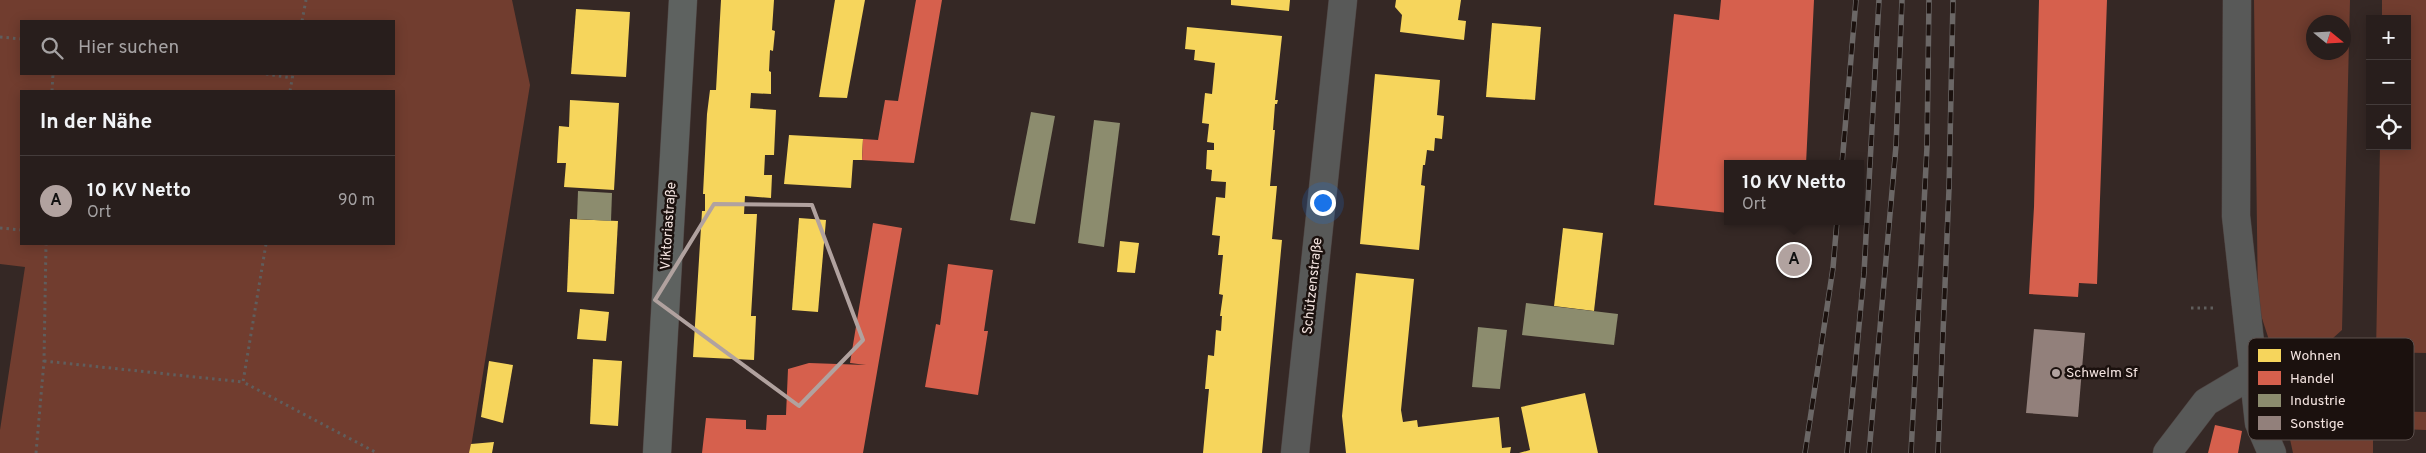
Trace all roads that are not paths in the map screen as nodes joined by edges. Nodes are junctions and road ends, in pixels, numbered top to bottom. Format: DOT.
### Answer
graph roads {
  1 [pos="683,0"];
  2 [pos="1343,0"];
  3 [pos="2237,0"];
  4 [pos="2250,338"];
  5 [pos="2248,377"];
  6 [pos="2266,440"];
  7 [pos="657,453"];
  8 [pos="1295,453"];
  9 [pos="2167,453"];
  10 [pos="2272,453"];
  1 -- 7 [label="main road, Viktoriastraße"];
  2 -- 8 [label="street, Schützenstraße"];
  3 -- 4 [label="street"];
  5 -- 9 [label="street"];
  6 -- 10 [label="street"];
}
